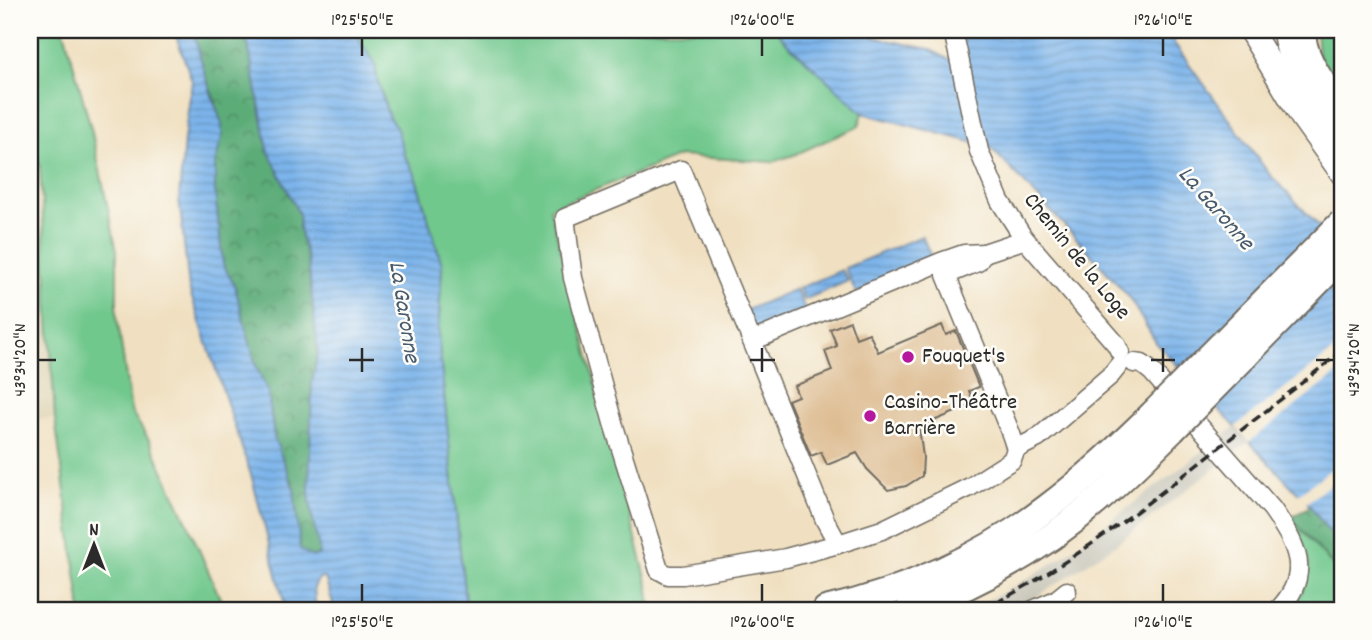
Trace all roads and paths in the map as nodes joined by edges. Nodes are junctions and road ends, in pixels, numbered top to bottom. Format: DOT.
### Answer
graph roads {
  1 [pos="1250,30"];
  2 [pos="1284,30"];
  3 [pos="1302,30"];
  4 [pos="954,36"];
  5 [pos="1342,112"];
  6 [pos="1342,141"];
  7 [pos="1342,173"];
  8 [pos="1342,223"];
  9 [pos="1023,237"];
  10 [pos="1342,257"];
  11 [pos="943,268"];
  12 [pos="753,343"];
  13 [pos="1124,360"];
  14 [pos="1163,421"];
  15 [pos="1016,449"];
  16 [pos="838,544"];
  17 [pos="1067,591"];
  18 [pos="826,610"];
  19 [pos="909,610"];
  20 [pos="1033,610"];
  21 [pos="1278,610"];
  1 -- 7 [label="main road"];
  2 -- 6 [label="main road"];
  3 -- 5 [label="highway"];
  4 -- 9 [label="street, Chemin de la Loge"];
  8 -- 14 [label="highway, bridge"];
  9 -- 11 [label="street"];
  9 -- 13 [label="street, Chemin de la Loge"];
  10 -- 14 [label="highway, bridge"];
  11 -- 12 [label="street"];
  11 -- 15 [label="street"];
  12 -- 16 [label="street"];
  12 -- 16 [label="street"];
  13 -- 15 [label="street"];
  13 -- 21 [label="street, Chemin de la Loge"];
  14 -- 18 [label="highway"];
  14 -- 19 [label="highway"];
  15 -- 16 [label="street"];
  17 -- 20 [label="street"];
}
